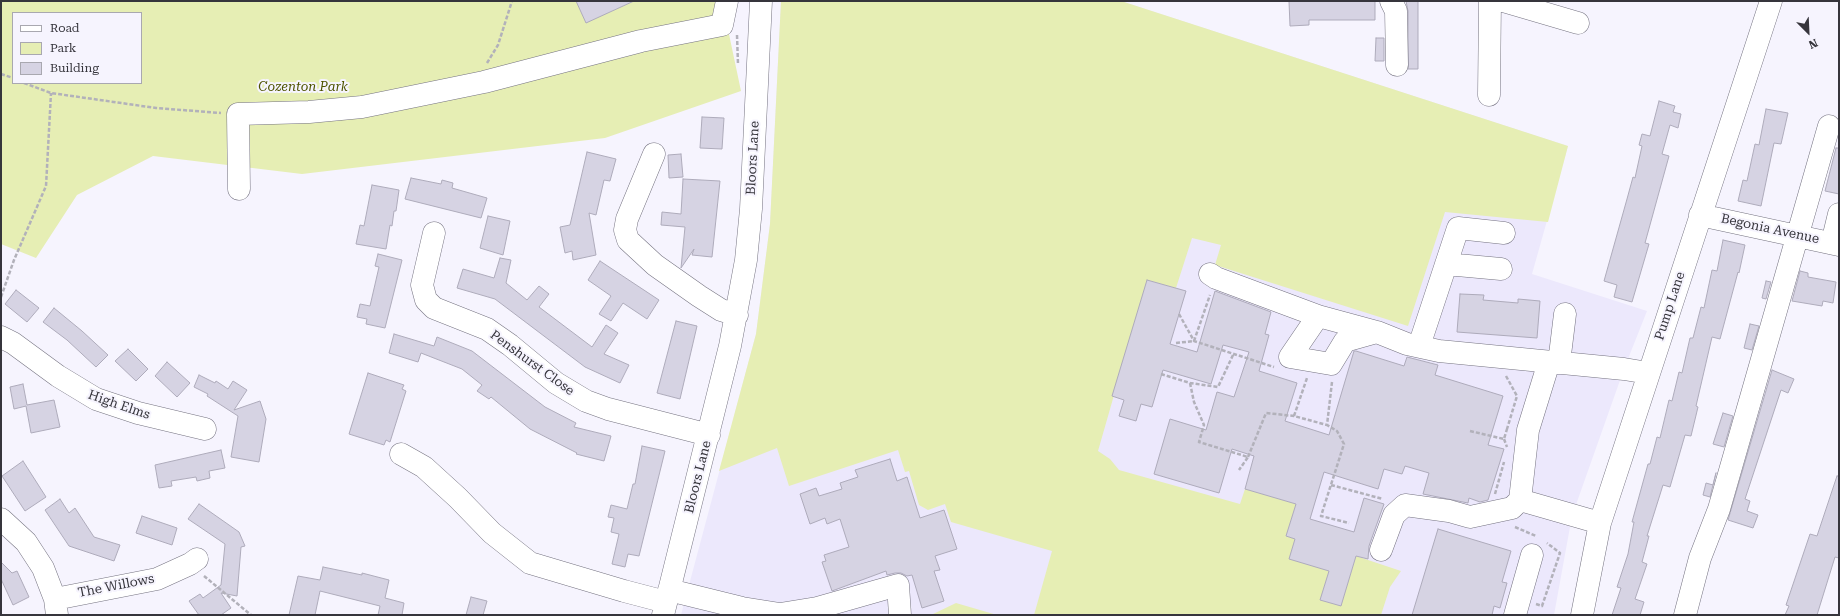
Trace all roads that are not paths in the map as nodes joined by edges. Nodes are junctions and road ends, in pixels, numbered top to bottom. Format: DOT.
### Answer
graph roads {
  1 [pos="727,1"];
  2 [pos="761,1"];
  3 [pos="1391,1"];
  4 [pos="1490,1"];
  5 [pos="1503,1"];
  6 [pos="1771,1"];
  7 [pos="1578,23"];
  8 [pos="1396,65"];
  9 [pos="1489,95"];
  10 [pos="1829,126"];
  11 [pos="654,154"];
  12 [pos="239,189"];
  13 [pos="1700,214"];
  14 [pos="1839,214"];
  15 [pos="434,233"];
  16 [pos="1504,233"];
  17 [pos="1798,235"];
  18 [pos="1836,244"];
  19 [pos="1446,264"];
  20 [pos="1501,269"];
  21 [pos="1213,276"];
  22 [pos="1566,314"];
  23 [pos="737,315"];
  24 [pos="1318,316"];
  25 [pos="1377,332"];
  26 [pos="1,337"];
  27 [pos="1419,346"];
  28 [pos="1554,363"];
  29 [pos="1648,373"];
  30 [pos="204,429"];
  31 [pos="709,435"];
  32 [pos="401,454"];
  33 [pos="1520,500"];
  34 [pos="1,519"];
  35 [pos="1600,523"];
  36 [pos="1539,544"];
  37 [pos="1381,550"];
  38 [pos="193,562"];
  39 [pos="666,602"];
  40 [pos="56,607"];
  41 [pos="1518,607"];
  42 [pos="900,615"];
  43 [pos="1582,615"];
  44 [pos="1684,615"];
  1 -- 12 [label="street"];
  2 -- 23 [label="street, Bloors Lane"];
  3 -- 8 [label="street"];
  4 -- 9 [label="street"];
  5 -- 7 [label="street"];
  6 -- 13 [label="street, Pump Lane"];
  10 -- 17 [label="street"];
  11 -- 23 [label="street"];
  13 -- 17 [label="street, Begonia Avenue"];
  13 -- 29 [label="street, Pump Lane"];
  14 -- 18 [label="street"];
  15 -- 31 [label="street, Penshurst Close"];
  16 -- 19 [label="street"];
  17 -- 18 [label="street, Begonia Avenue"];
  17 -- 44 [label="street"];
  19 -- 20 [label="street"];
  19 -- 27 [label="street"];
  21 -- 24 [label="street"];
  22 -- 28 [label="street"];
  23 -- 31 [label="street, Bloors Lane"];
  24 -- 25 [label="street"];
  24 -- 25 [label="street"];
  25 -- 27 [label="street"];
  26 -- 30 [label="street, High Elms"];
  27 -- 28 [label="street"];
  28 -- 29 [label="street"];
  28 -- 33 [label="street"];
  29 -- 35 [label="street, Pump Lane"];
  31 -- 39 [label="street, Bloors Lane"];
  32 -- 39 [label="street"];
  33 -- 35 [label="street"];
  33 -- 37 [label="street"];
  34 -- 40 [label="street"];
  35 -- 43 [label="street, Pump Lane"];
  36 -- 41 [label="street"];
  38 -- 40 [label="street, The Willows"];
  39 -- 42 [label="street"];
}
